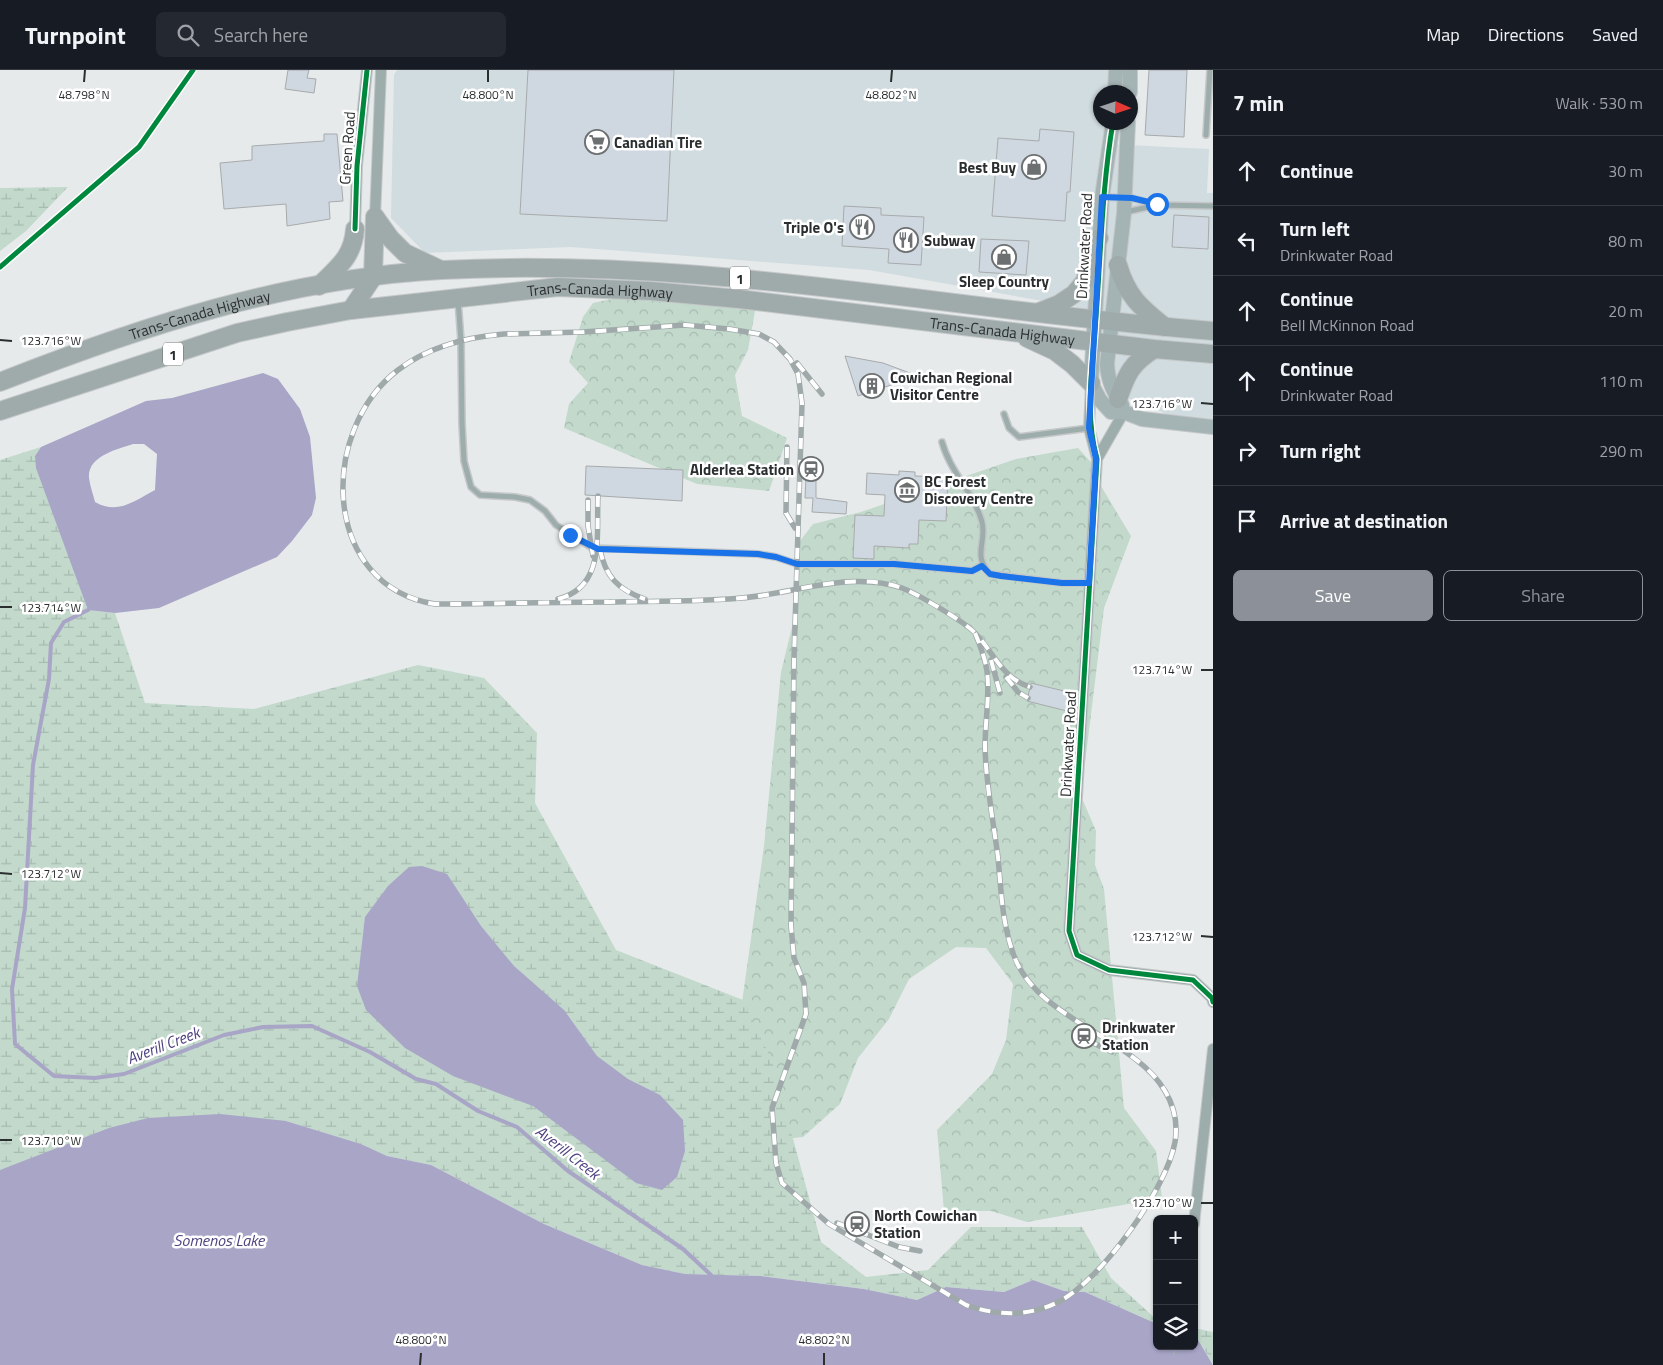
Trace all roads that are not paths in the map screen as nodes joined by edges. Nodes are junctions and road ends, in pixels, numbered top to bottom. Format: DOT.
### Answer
graph roads {
  1 [pos="367,70"];
  2 [pos="382,70"];
  3 [pos="1116,70"];
  4 [pos="1130,70"];
  5 [pos="1210,70"];
  6 [pos="1115,85"];
  7 [pos="1130,85"];
  8 [pos="1112,130"];
  9 [pos="1128,130"];
  10 [pos="1206,135"];
  11 [pos="1102,197"];
  12 [pos="1124,197"];
  13 [pos="1157,204"];
  14 [pos="1213,206"];
  15 [pos="1124,213"];
  16 [pos="375,217"];
  17 [pos="355,229"];
  18 [pos="1099,238"];
  19 [pos="1118,265"];
  20 [pos="442,270"];
  21 [pos="373,277"];
  22 [pos="319,286"];
  23 [pos="458,298"];
  24 [pos="350,310"];
  25 [pos="1036,313"];
  26 [pos="1104,320"];
  27 [pos="1166,327"];
  28 [pos="1213,331"];
  29 [pos="1018,333"];
  30 [pos="1102,342"];
  31 [pos="1154,349"];
  32 [pos="1213,354"];
  33 [pos="0,382"];
  34 [pos="1092,383"];
  35 [pos="1121,406"];
  36 [pos="0,410"];
  37 [pos="1004,414"];
  38 [pos="1213,427"];
  39 [pos="1089,428"];
  40 [pos="942,442"];
  41 [pos="1096,459"];
  42 [pos="982,566"];
  43 [pos="1089,583"];
  44 [pos="1213,1002"];
  45 [pos="1213,1049"];
  46 [pos="1195,1215"];
  1 -- 17 [label="street, Green Road"];
  2 -- 16 [label="street, Green Road"];
  3 -- 6 [label="street"];
  4 -- 7 [label="street"];
  5 -- 10 [label="lane"];
  8 -- 11 [label="street, Drinkwater Road"];
  9 -- 12 [label="street, Drinkwater Road"];
  11 -- 12 [label="lane"];
  11 -- 18 [label="street, Drinkwater Road"];
  12 -- 13 [label="lane"];
  12 -- 15 [label="street, Drinkwater Road"];
  13 -- 14 [label="lane"];
  13 -- 15 [label="lane"];
  15 -- 19 [label="street, Drinkwater Road"];
  16 -- 20 [label="highway"];
  16 -- 21 [label="highway"];
  17 -- 22 [label="highway"];
  18 -- 25 [label="highway"];
  18 -- 26 [label="street, Drinkwater Road"];
  19 -- 26 [label="street, Drinkwater Road"];
  19 -- 27 [label="highway"];
  20 -- 21 [label="highway, Trans-Canada Highway / 1"];
  20 -- 25 [label="highway, Trans-Canada Highway / 1"];
  21 -- 22 [label="highway, Trans-Canada Highway / 1"];
  21 -- 24 [label="highway"];
  22 -- 33 [label="highway, Trans-Canada Highway / 1"];
  23 -- 24 [label="highway, Trans-Canada Highway / 1"];
  23 -- 29 [label="highway, Trans-Canada Highway / 1"];
  23 -- 42 [label="lane"];
  24 -- 36 [label="highway, Trans-Canada Highway / 1"];
  25 -- 26 [label="highway, Trans-Canada Highway / 1"];
  26 -- 27 [label="highway, Trans-Canada Highway / 1"];
  26 -- 30 [label="street, Drinkwater Road"];
  27 -- 28 [label="highway, Trans-Canada Highway / 1"];
  29 -- 30 [label="highway, Trans-Canada Highway / 1"];
  29 -- 34 [label="highway"];
  30 -- 31 [label="highway, Trans-Canada Highway / 1"];
  30 -- 34 [label="street"];
  30 -- 35 [label="street"];
  31 -- 32 [label="highway, Trans-Canada Highway / 1"];
  31 -- 35 [label="highway"];
  34 -- 35 [label="street"];
  34 -- 39 [label="street, Drinkwater Road"];
  35 -- 38 [label="street"];
  35 -- 41 [label="street, Drinkwater Road"];
  37 -- 39 [label="lane"];
  39 -- 41 [label="street, Drinkwater Road"];
  40 -- 42 [label="lane"];
  41 -- 43 [label="street, Drinkwater Road"];
  42 -- 43 [label="lane"];
  43 -- 44 [label="street, Drinkwater Road"];
  45 -- 46 [label="street"];
}
